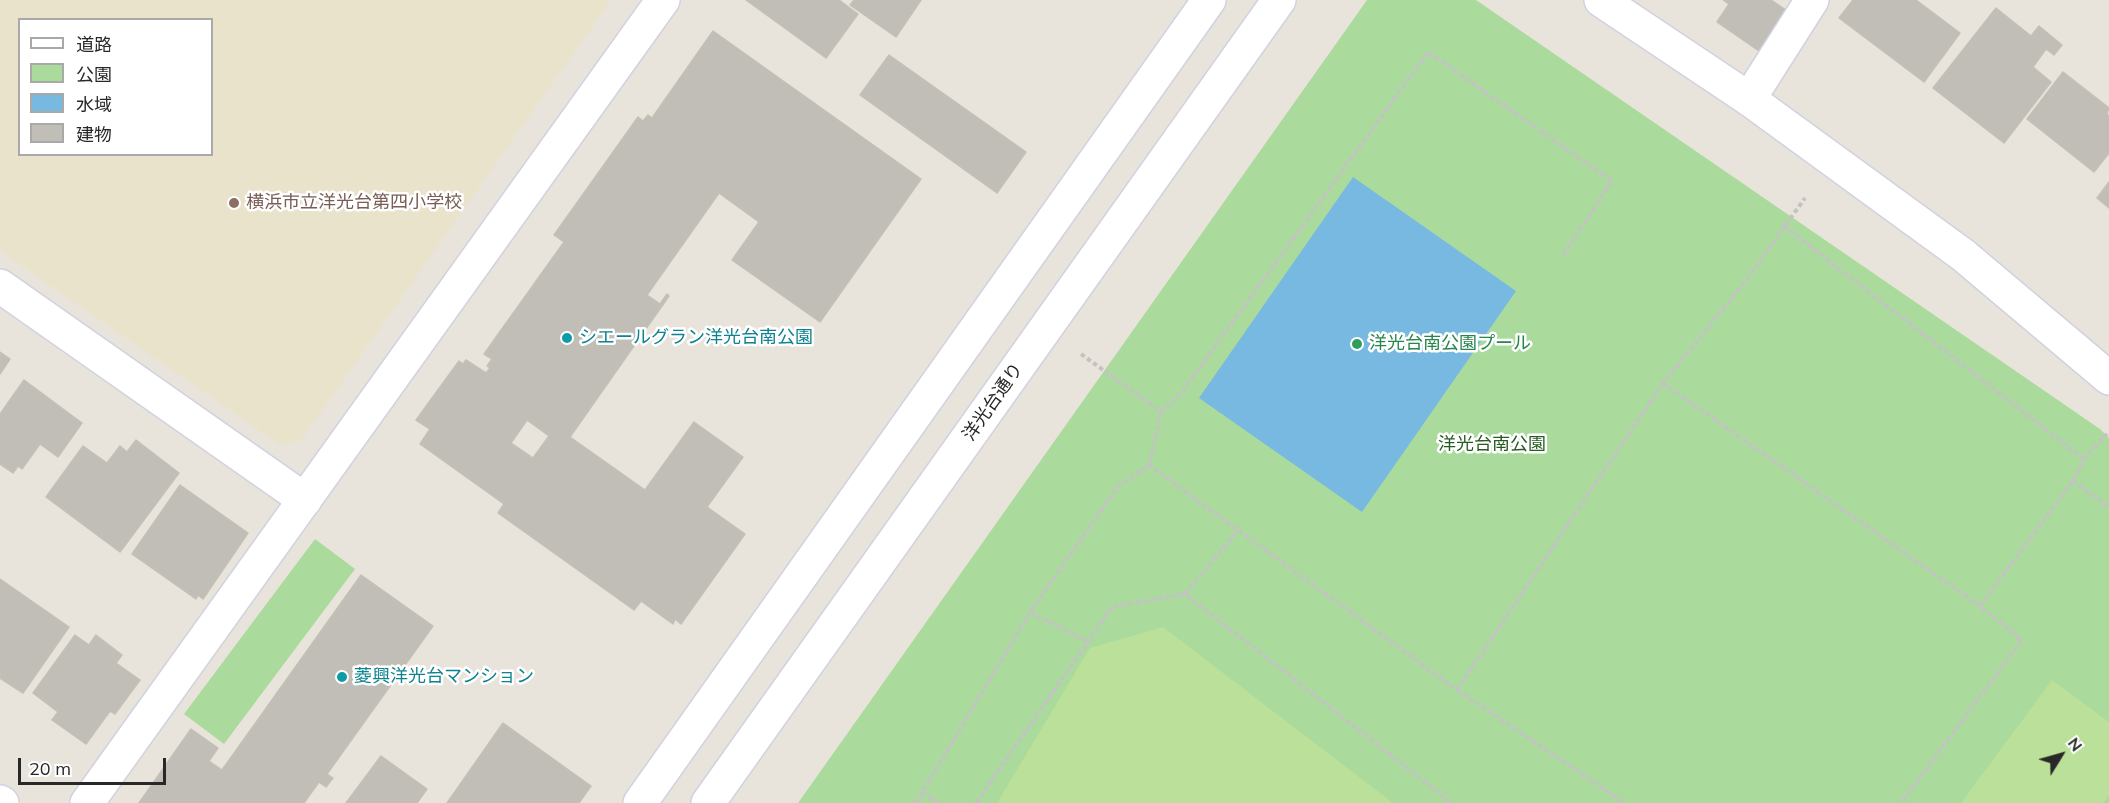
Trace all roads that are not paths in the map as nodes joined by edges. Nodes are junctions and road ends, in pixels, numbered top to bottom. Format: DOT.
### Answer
graph roads {
  1 [pos="663,0"];
  2 [pos="1209,0"];
  3 [pos="1279,0"];
  4 [pos="1601,0"];
  5 [pos="1812,0"];
  6 [pos="1749,99"];
  7 [pos="0,286"];
  8 [pos="2109,378"];
  9 [pos="305,500"];
  10 [pos="87,803"];
  11 [pos="640,803"];
  12 [pos="708,803"];
  1 -- 9 [label="street"];
  2 -- 11 [label="street"];
  3 -- 12 [label="street, 洋光台通り"];
  4 -- 6 [label="street"];
  5 -- 6 [label="street"];
  6 -- 8 [label="street"];
  7 -- 9 [label="street"];
  9 -- 10 [label="street"];
}
